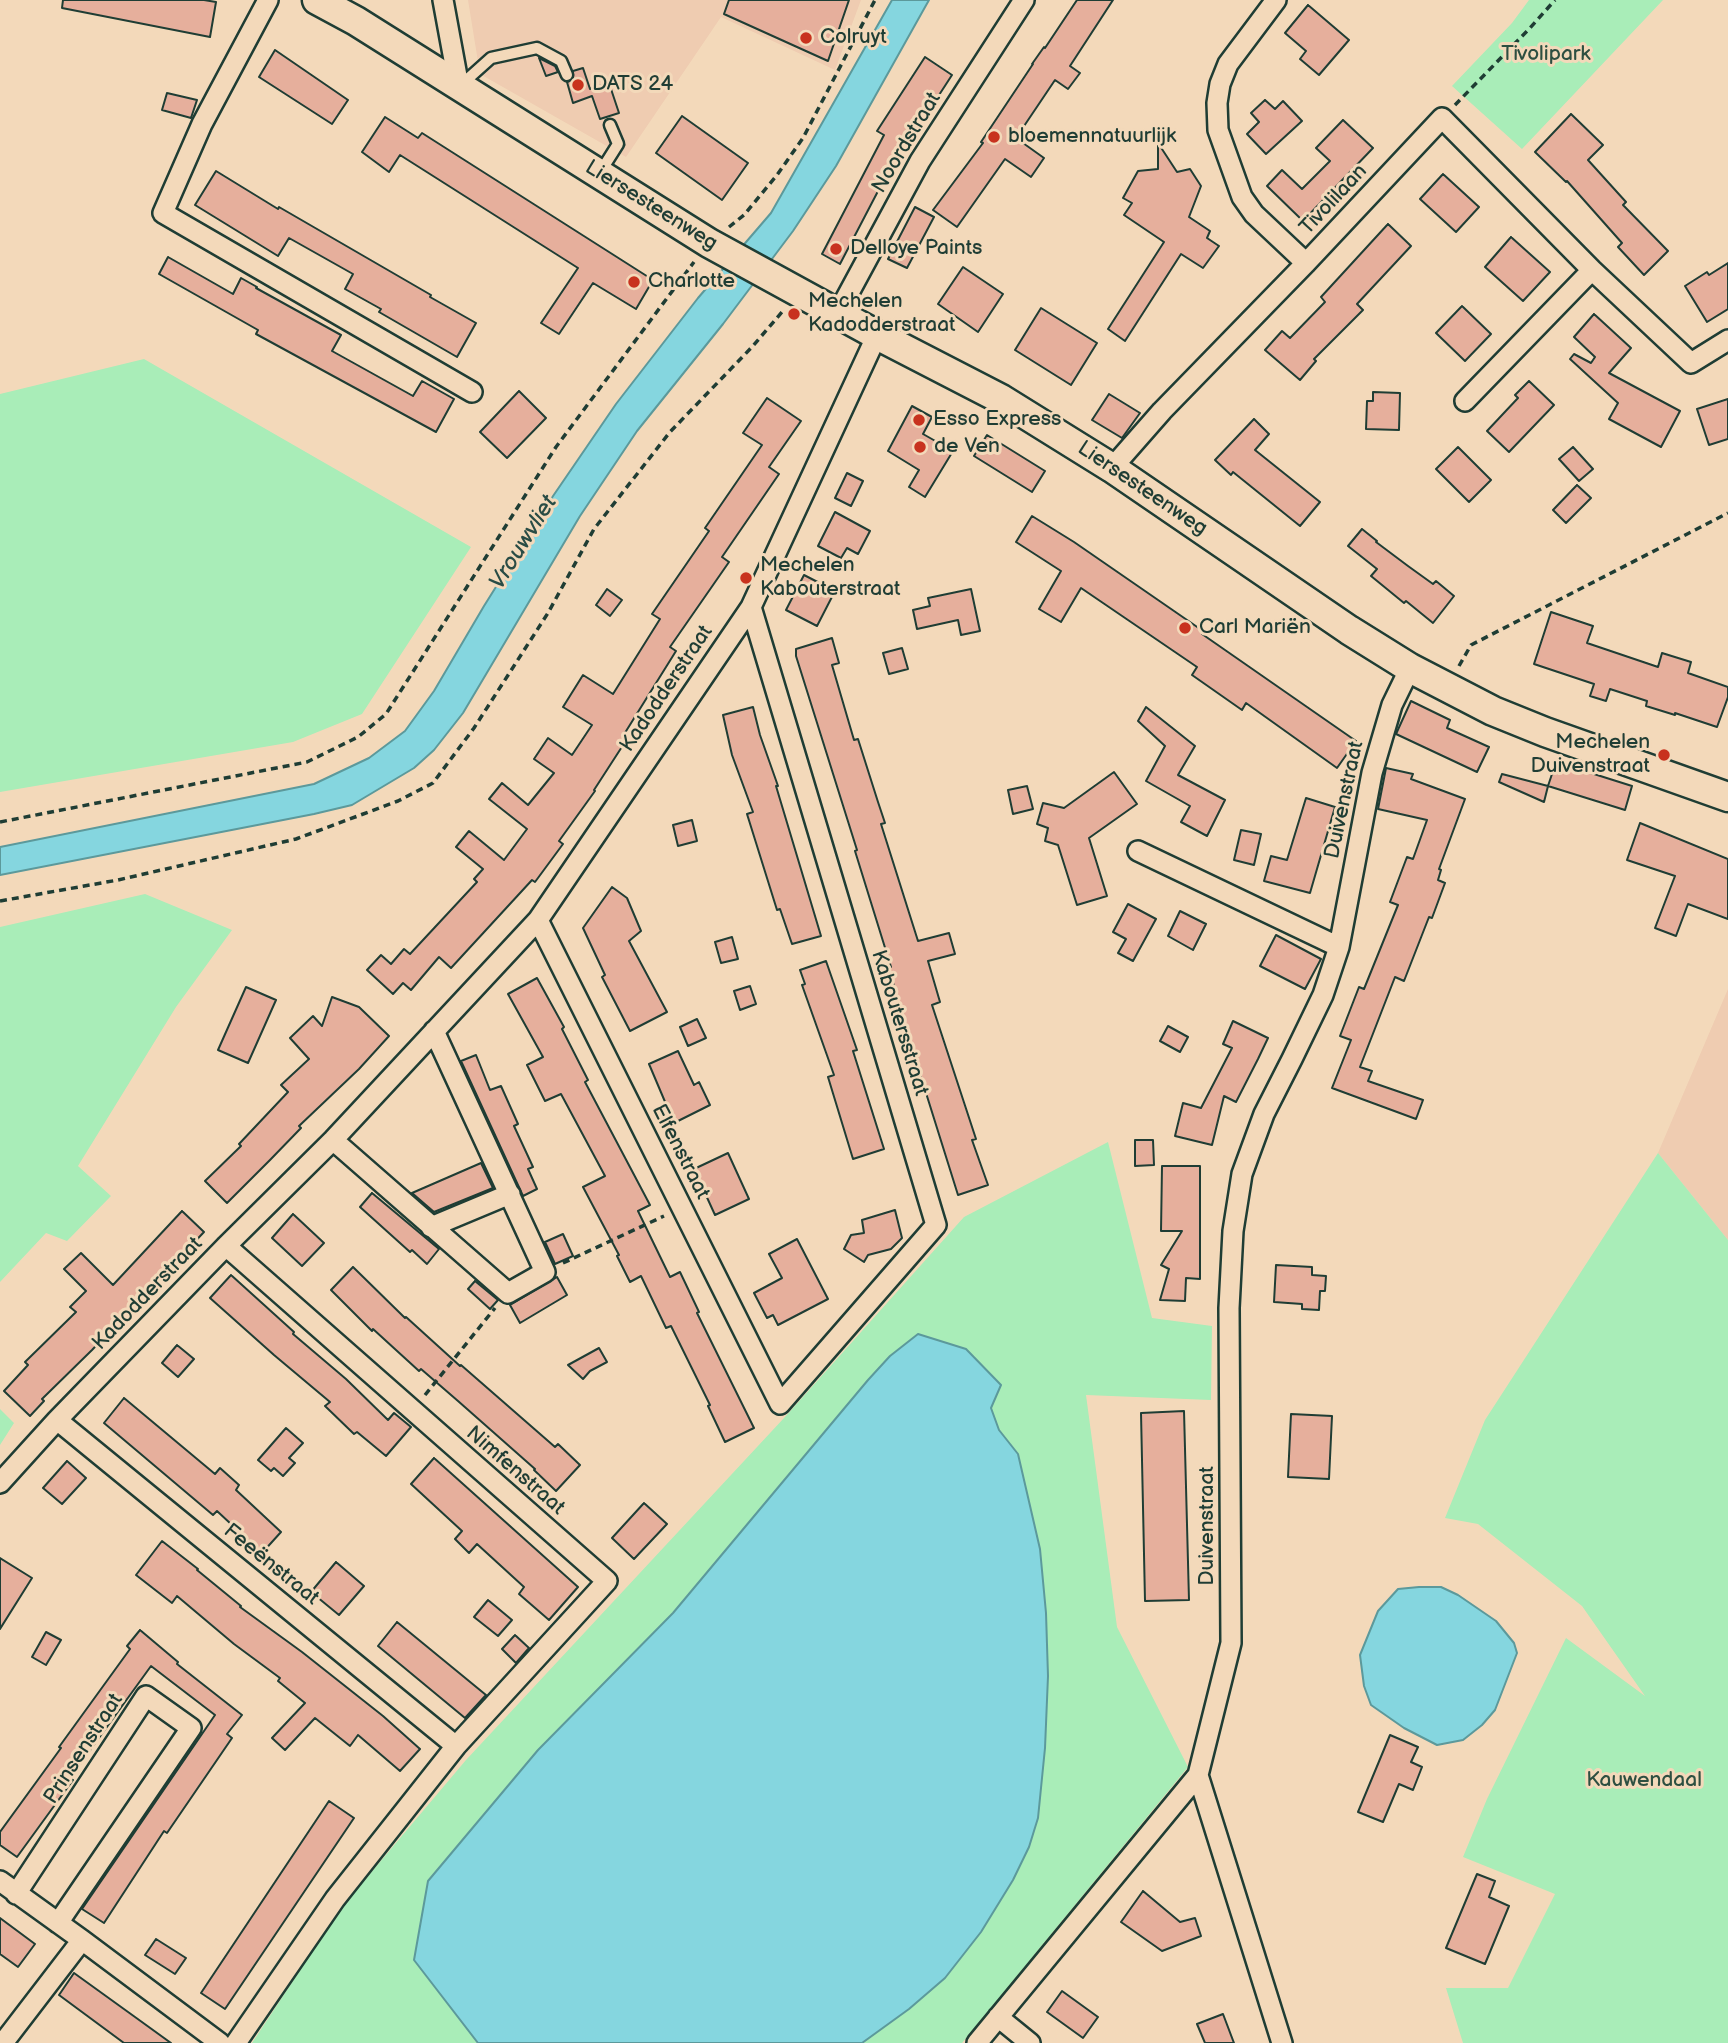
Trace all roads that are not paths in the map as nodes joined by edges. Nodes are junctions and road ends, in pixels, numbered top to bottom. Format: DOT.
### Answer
graph roads {
  1 [pos="268,0"];
  2 [pos="317,0"];
  3 [pos="443,0"];
  4 [pos="1024,0"];
  5 [pos="1276,0"];
  6 [pos="567,75"];
  7 [pos="459,87"];
  8 [pos="610,125"];
  9 [pos="599,174"];
  10 [pos="1306,263"];
  11 [pos="1592,270"];
  12 [pos="838,313"];
  13 [pos="877,335"];
  14 [pos="1728,340"];
  15 [pos="471,392"];
  16 [pos="1465,401"];
  17 [pos="1112,468"];
  18 [pos="751,607"];
  19 [pos="1410,668"];
  20 [pos="1728,797"];
  21 [pos="1138,851"];
  22 [pos="538,920"];
  23 [pos="1339,947"];
  24 [pos="434,1031"];
  25 [pos="333,1140"];
  26 [pos="510,1194"];
  27 [pos="431,1227"];
  28 [pos="226,1246"];
  29 [pos="780,1404"];
  30 [pos="57,1420"];
  31 [pos="0,1483"];
  32 [pos="456,1746"];
  33 [pos="1198,1774"];
  34 [pos="0,1881"];
  35 [pos="16,1894"];
  36 [pos="58,1923"];
  37 [pos="82,1940"];
  38 [pos="998,2017"];
  39 [pos="3,2043"];
  40 [pos="220,2043"];
  41 [pos="236,2043"];
  42 [pos="977,2043"];
  43 [pos="1030,2043"];
  44 [pos="1282,2043"];
  1 -- 15 [label="street"];
  2 -- 7 [label="main road, Liersesteenweg"];
  3 -- 7 [label="street"];
  4 -- 12 [label="street, Noordstraat"];
  5 -- 10 [label="street"];
  6 -- 7 [label="lane"];
  7 -- 9 [label="main road, Liersesteenweg"];
  8 -- 9 [label="lane"];
  9 -- 12 [label="main road, Liersesteenweg"];
  10 -- 11 [label="street, Tivolilaan"];
  10 -- 17 [label="street, Tivolilaan"];
  11 -- 14 [label="street"];
  11 -- 16 [label="street"];
  12 -- 13 [label="main road, Liersesteenweg"];
  13 -- 17 [label="main road, Liersesteenweg"];
  13 -- 18 [label="street, Kadodderstraat"];
  17 -- 19 [label="main road, Liersesteenweg"];
  18 -- 22 [label="street, Kadodderstraat"];
  18 -- 29 [label="street, Kaboutersstraat"];
  19 -- 20 [label="main road, Liersesteenweg"];
  19 -- 23 [label="street, Duivenstraat"];
  21 -- 23 [label="street"];
  22 -- 24 [label="street, Kadodderstraat"];
  22 -- 29 [label="street, Elfenstraat"];
  23 -- 33 [label="street, Duivenstraat"];
  24 -- 25 [label="street, Kadodderstraat"];
  24 -- 26 [label="street"];
  25 -- 27 [label="street"];
  25 -- 28 [label="street, Kadodderstraat"];
  26 -- 27 [label="street"];
  26 -- 27 [label="street"];
  28 -- 30 [label="street, Kadodderstraat"];
  28 -- 32 [label="street, Nimfenstraat"];
  30 -- 31 [label="street, Kadodderstraat"];
  30 -- 32 [label="street, Feeënstraat"];
  32 -- 41 [label="street"];
  33 -- 38 [label="street, Duivenstraat"];
  33 -- 44 [label="street"];
  34 -- 35 [label="street"];
  35 -- 36 [label="street"];
  35 -- 36 [label="street, Prinsenstraat"];
  36 -- 37 [label="street"];
  37 -- 39 [label="street"];
  37 -- 40 [label="street"];
  38 -- 42 [label="street, Duivenstraat"];
  38 -- 43 [label="street"];
}
